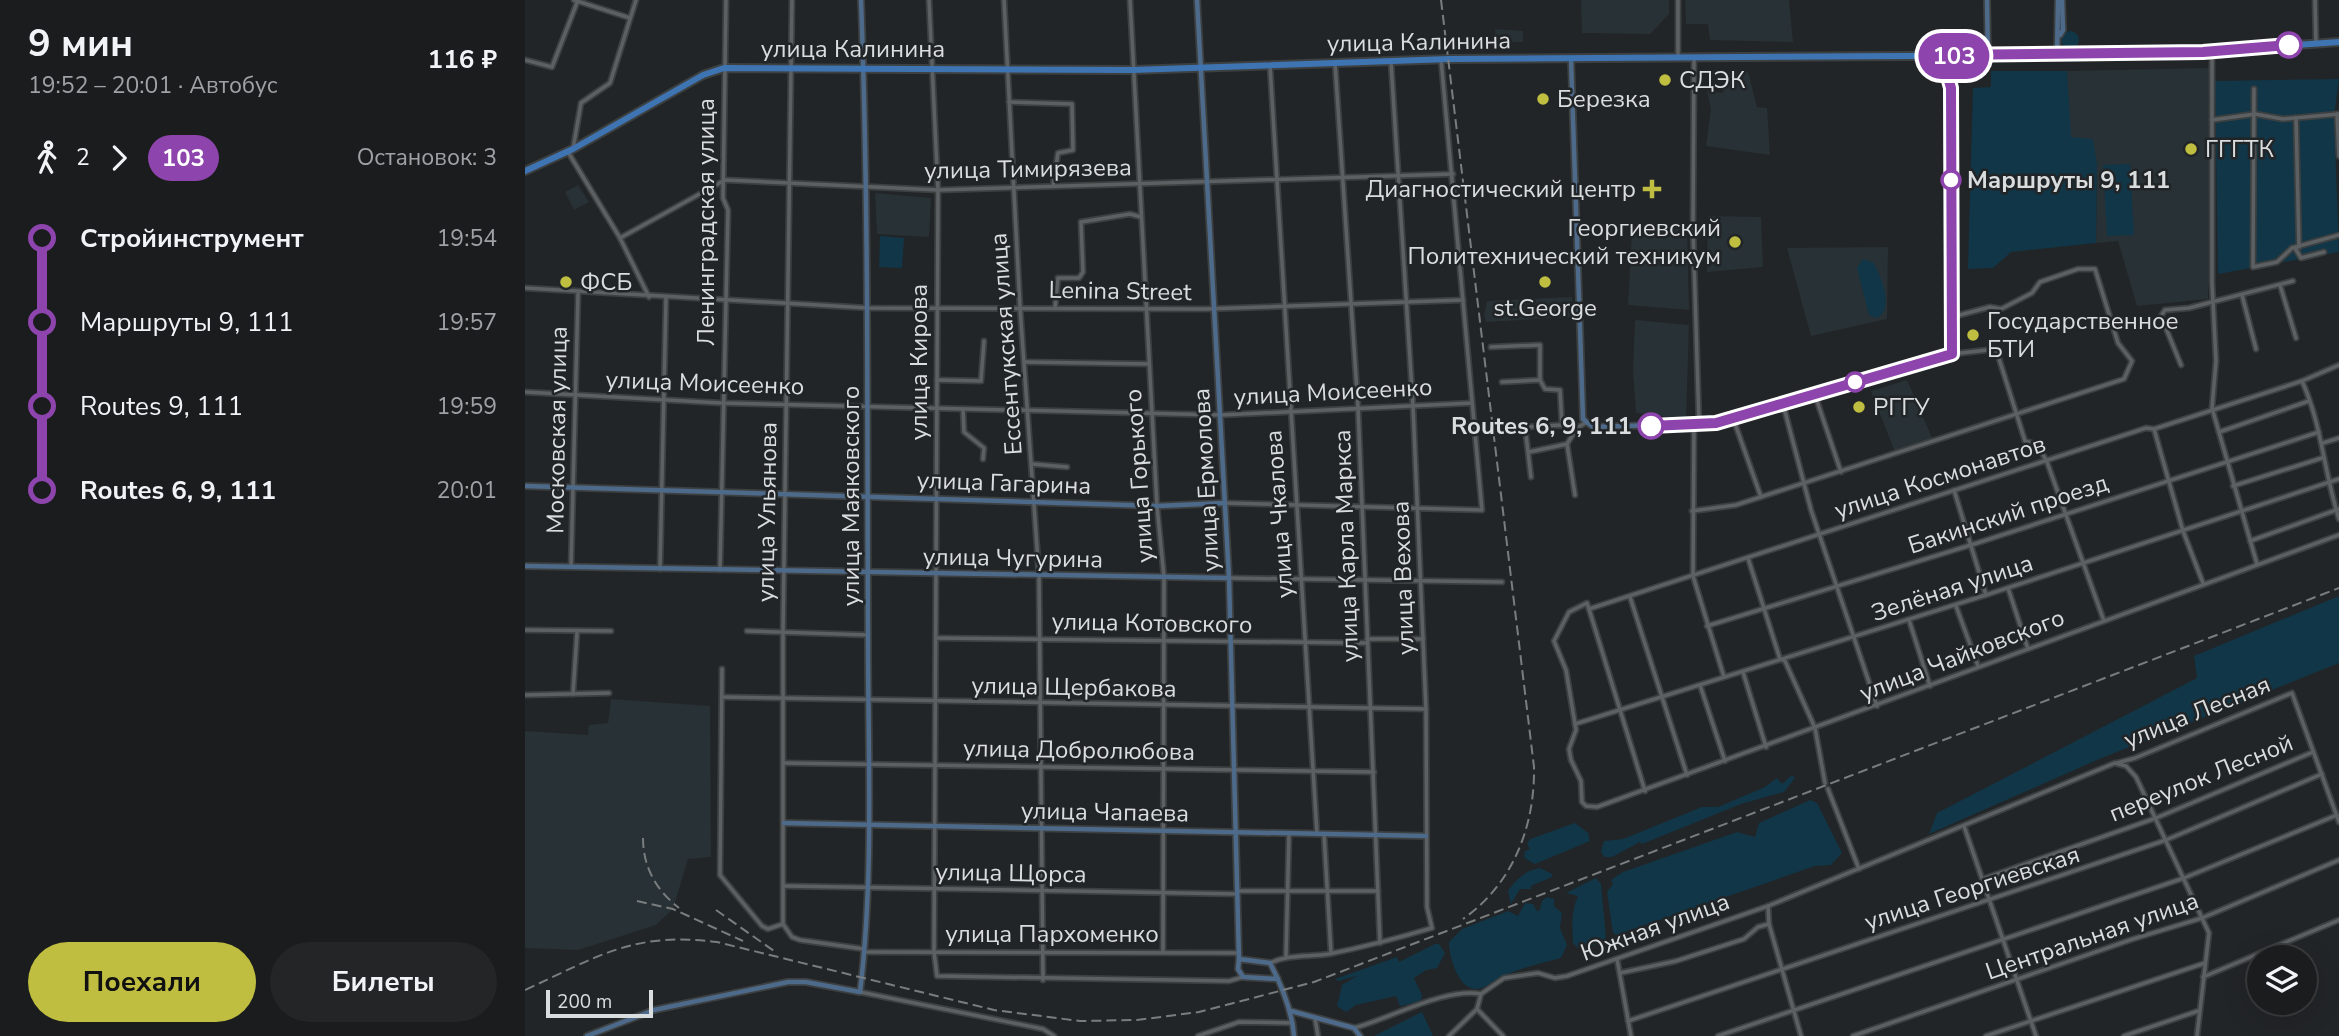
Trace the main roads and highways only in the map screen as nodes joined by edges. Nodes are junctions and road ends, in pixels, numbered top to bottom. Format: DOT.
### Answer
graph roads {
  1 [pos="2339,41"];
  2 [pos="525,170"];
  1 -- 2 [label="main road, улица Калинина"];
}
